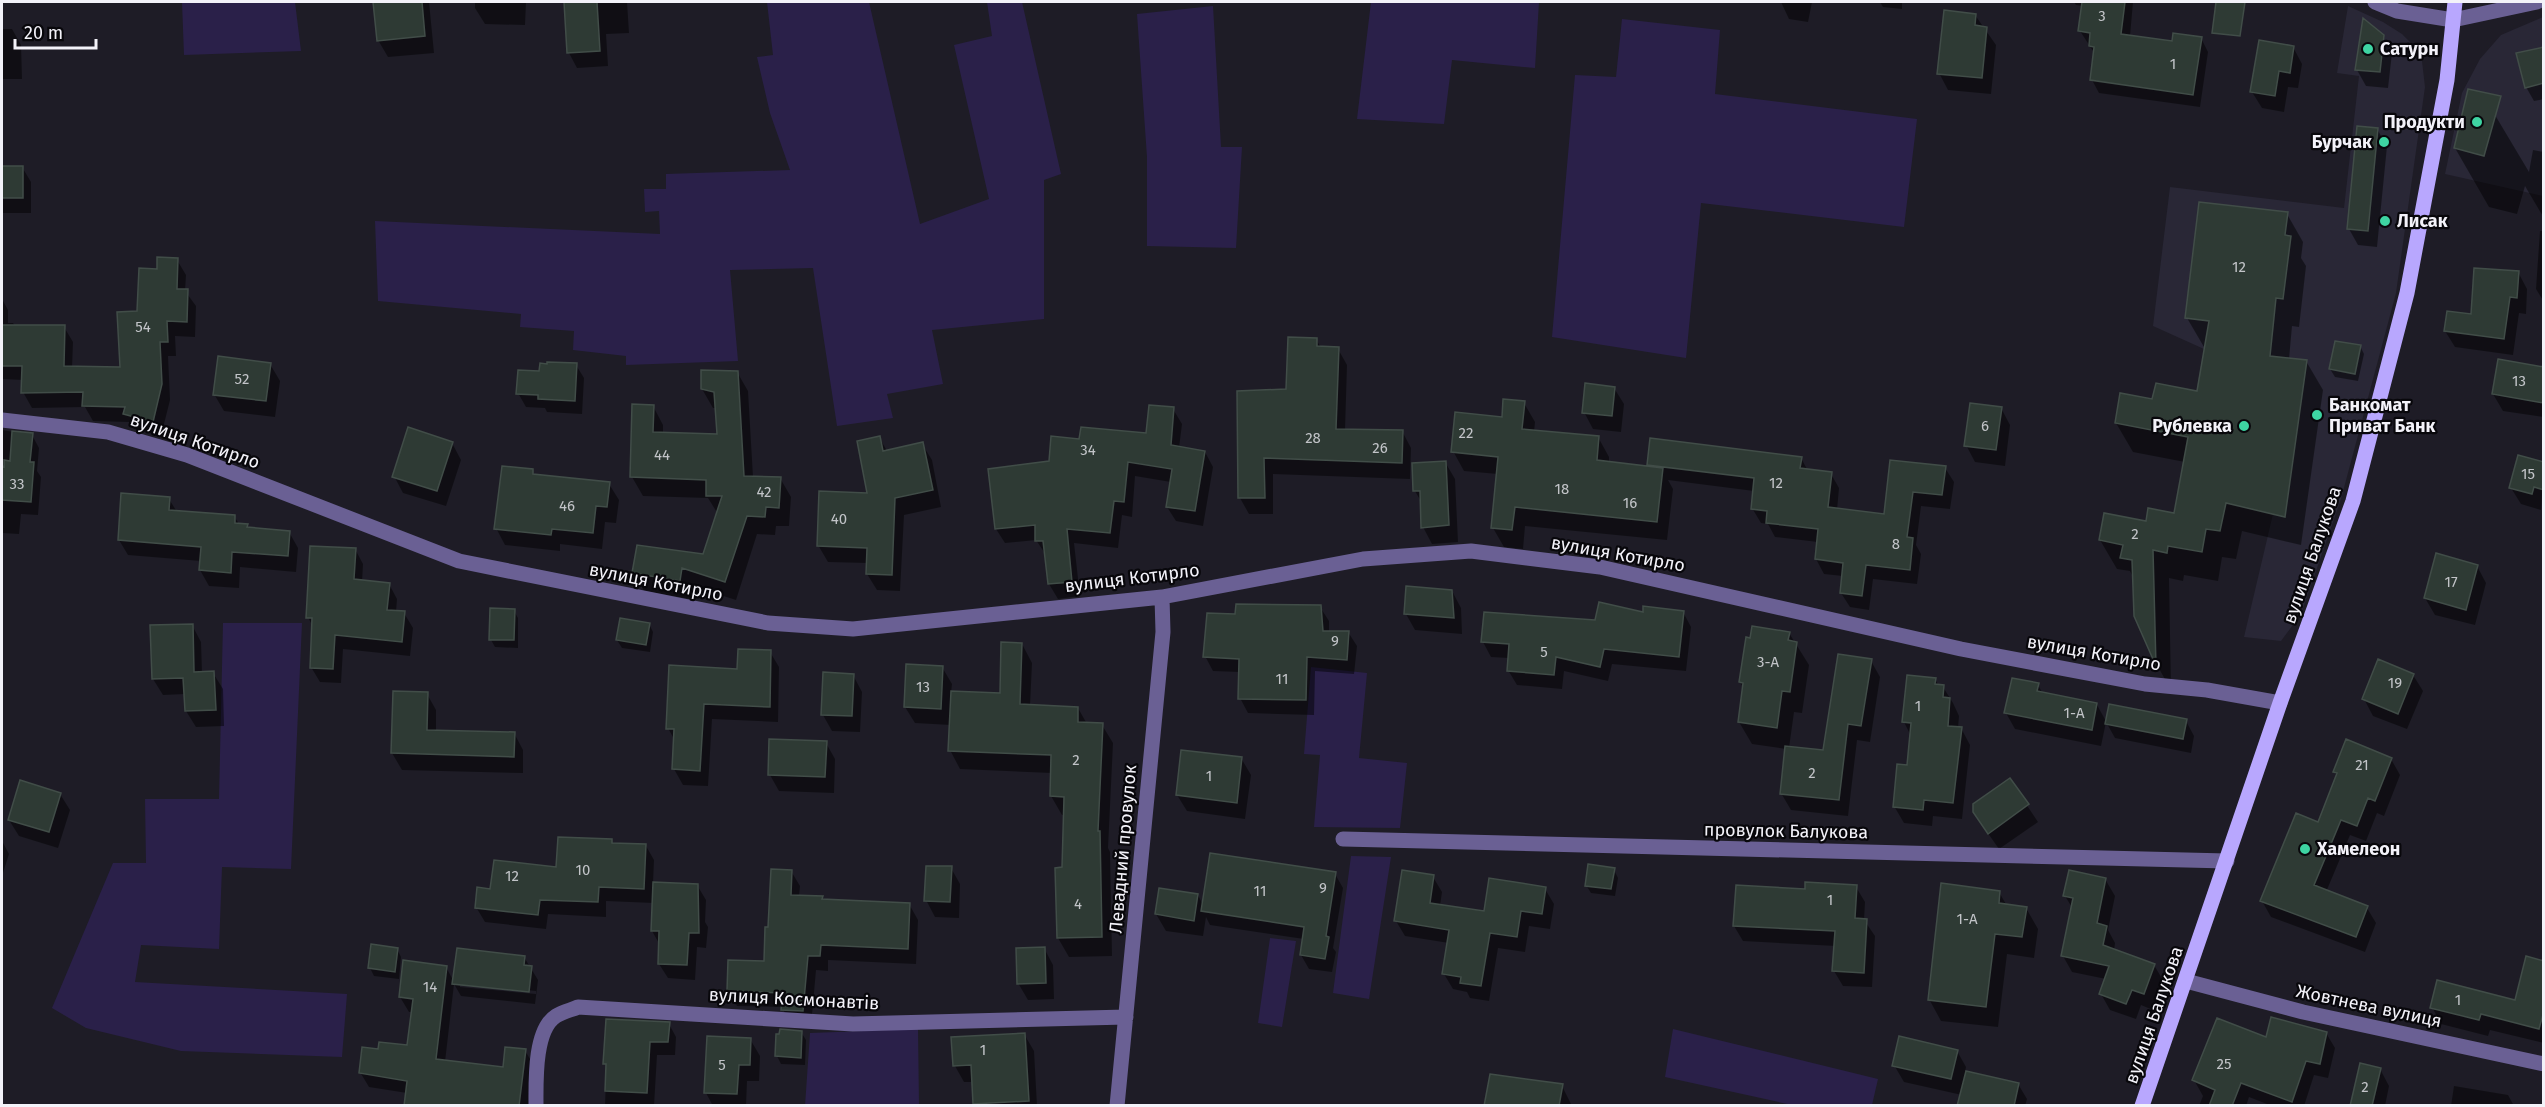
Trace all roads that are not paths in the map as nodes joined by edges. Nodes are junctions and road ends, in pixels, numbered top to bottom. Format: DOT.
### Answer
graph roads {
  1 [pos="2375,2"];
  2 [pos="2455,2"];
  3 [pos="2537,2"];
  4 [pos="2453,20"];
  5 [pos="2,420"];
  6 [pos="1162,597"];
  7 [pos="2280,703"];
  8 [pos="1343,839"];
  9 [pos="2227,861"];
  10 [pos="2187,981"];
  11 [pos="1126,1017"];
  12 [pos="2544,1064"];
  13 [pos="536,1106"];
  14 [pos="1117,1106"];
  15 [pos="2142,1106"];
  1 -- 4 [label="street"];
  2 -- 4 [label="main road, вулиця Балукова"];
  3 -- 4 [label="street"];
  4 -- 7 [label="main road, вулиця Балукова"];
  5 -- 6 [label="street, вулиця Котирло"];
  6 -- 7 [label="street, вулиця Котирло"];
  6 -- 11 [label="street, Левадний провулок"];
  7 -- 9 [label="main road, вулиця Балукова"];
  8 -- 9 [label="street, провулок Балукова"];
  9 -- 10 [label="main road, вулиця Балукова"];
  10 -- 12 [label="street, Жовтнева вулиця"];
  10 -- 15 [label="main road, вулиця Балукова"];
  11 -- 13 [label="street, вулиця Космонавтів"];
  11 -- 14 [label="street, Левадний провулок"];
}
